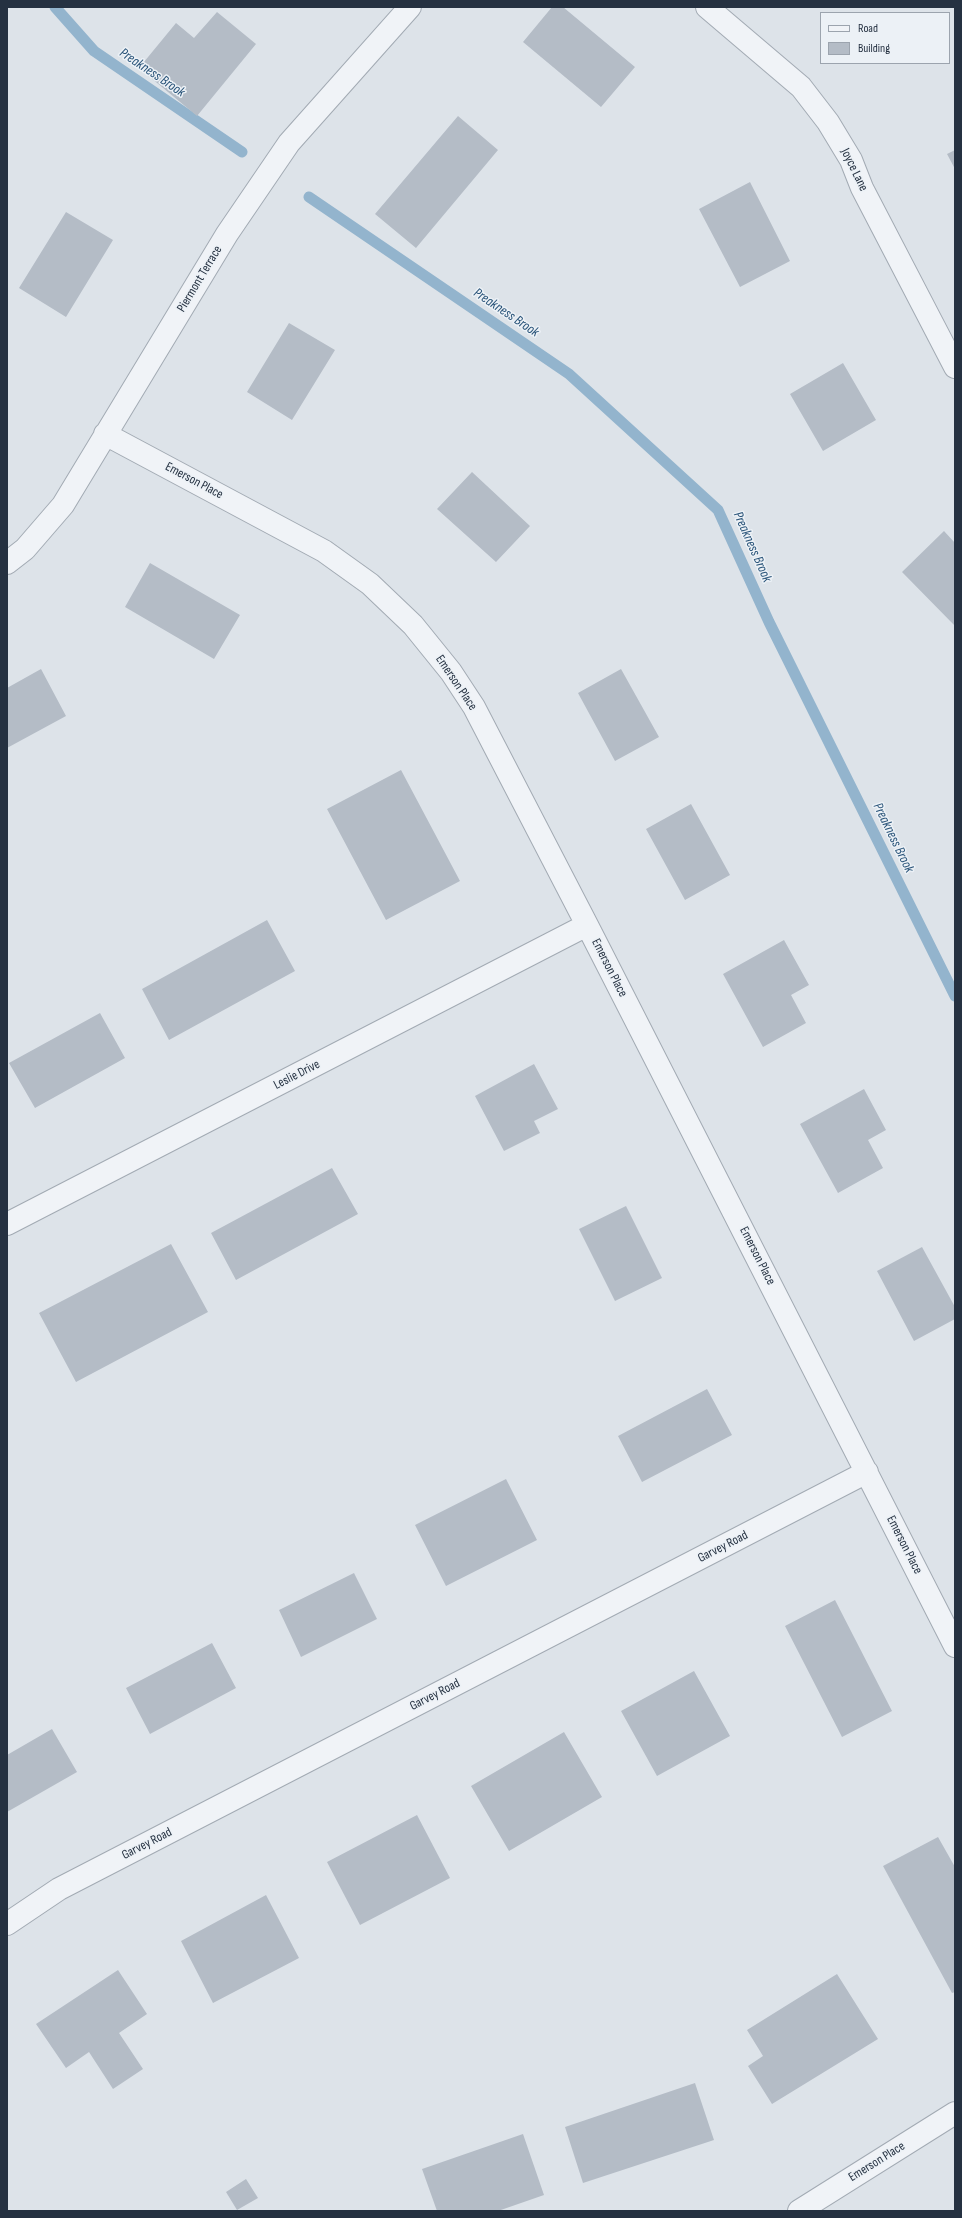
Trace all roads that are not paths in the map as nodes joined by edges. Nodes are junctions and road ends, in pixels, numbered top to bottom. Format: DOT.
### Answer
graph roads {
  1 [pos="410,7"];
  2 [pos="707,7"];
  3 [pos="955,367"];
  4 [pos="105,434"];
  5 [pos="7,563"];
  6 [pos="587,925"];
  7 [pos="7,1224"];
  8 [pos="867,1472"];
  9 [pos="955,1646"];
  10 [pos="7,1924"];
  11 [pos="955,2113"];
  12 [pos="799,2211"];
  1 -- 4 [label="street, Piermont Terrace"];
  2 -- 3 [label="street, Joyce Lane"];
  4 -- 5 [label="street, Piermont Terrace"];
  4 -- 6 [label="street, Emerson Place"];
  6 -- 7 [label="street, Leslie Drive"];
  6 -- 8 [label="street, Emerson Place"];
  8 -- 9 [label="street, Emerson Place"];
  8 -- 10 [label="street, Garvey Road"];
  11 -- 12 [label="street, Emerson Place"];
}
